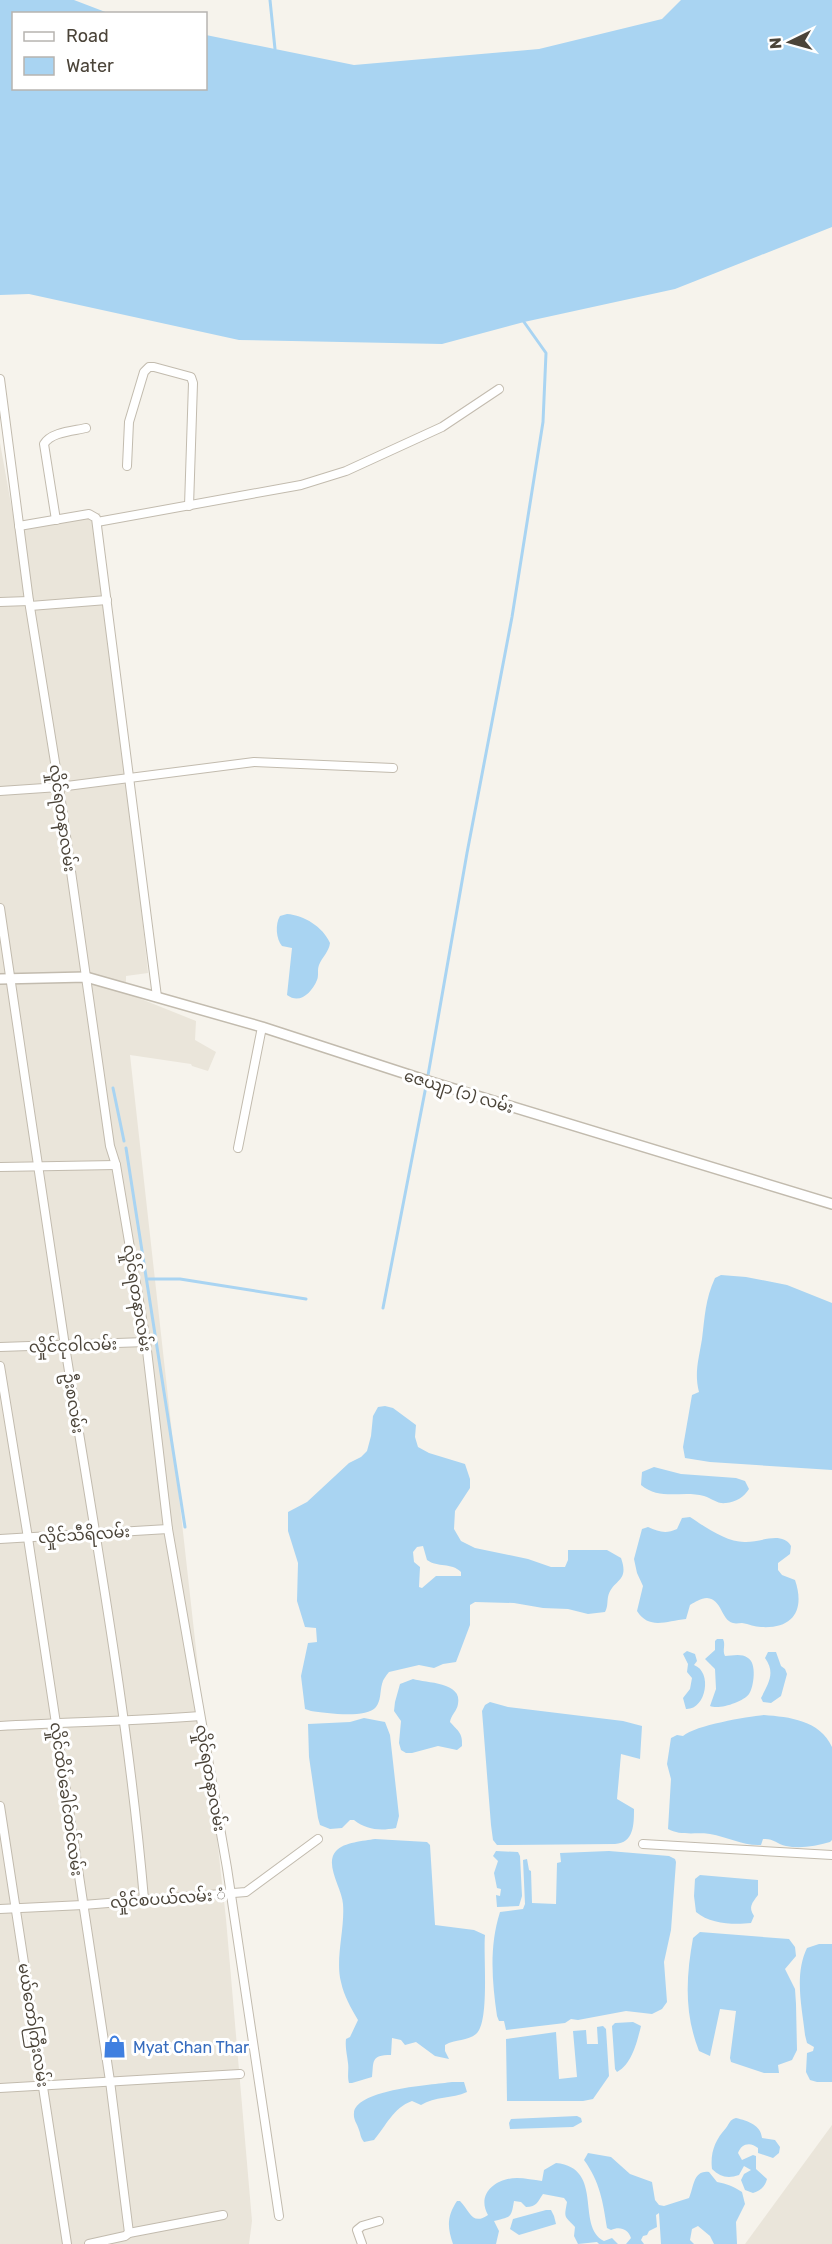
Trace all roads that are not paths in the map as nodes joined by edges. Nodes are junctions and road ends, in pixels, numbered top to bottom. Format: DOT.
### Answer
graph roads {
  1 [pos="0,379"];
  2 [pos="499,389"];
  3 [pos="3,423"];
  4 [pos="86,428"];
  5 [pos="127,466"];
  6 [pos="189,506"];
  7 [pos="56,520"];
  8 [pos="97,522"];
  9 [pos="19,526"];
  10 [pos="107,600"];
  11 [pos="0,602"];
  12 [pos="29,603"];
  13 [pos="393,768"];
  14 [pos="130,778"];
  15 [pos="59,787"];
  16 [pos="0,791"];
  17 [pos="0,908"];
  18 [pos="86,977"];
  19 [pos="11,978"];
  20 [pos="0,979"];
  21 [pos="157,998"];
  22 [pos="262,1027"];
  23 [pos="238,1148"];
  24 [pos="116,1165"];
  25 [pos="39,1166"];
  26 [pos="0,1167"];
  27 [pos="832,1204"];
  28 [pos="146,1342"];
  29 [pos="64,1345"];
  30 [pos="0,1347"];
  31 [pos="0,1366"];
  32 [pos="168,1529"];
  33 [pos="96,1533"];
  34 [pos="28,1538"];
  35 [pos="0,1539"];
  36 [pos="200,1716"];
  37 [pos="55,1722"];
  38 [pos="124,1722"];
  39 [pos="0,1726"];
  40 [pos="0,1806"];
  41 [pos="318,1839"];
  42 [pos="643,1844"];
  43 [pos="832,1855"];
  44 [pos="230,1894"];
  45 [pos="144,1899"];
  46 [pos="82,1905"];
  47 [pos="16,1908"];
  48 [pos="0,1909"];
  49 [pos="240,2074"];
  50 [pos="110,2081"];
  51 [pos="44,2086"];
  52 [pos="0,2088"];
  53 [pos="223,2215"];
  54 [pos="279,2216"];
  55 [pos="379,2221"];
  56 [pos="129,2233"];
  57 [pos="67,2244"];
  58 [pos="89,2244"];
  59 [pos="362,2244"];
  1 -- 3 [label="street, လှိုင်ရတနာလမ်း"];
  2 -- 6 [label="street"];
  3 -- 9 [label="street, လှိုင်ရတနာလမ်း"];
  4 -- 7 [label="street"];
  5 -- 6 [label="street"];
  6 -- 8 [label="street"];
  7 -- 8 [label="street"];
  7 -- 9 [label="street"];
  8 -- 10 [label="street"];
  9 -- 12 [label="street, လှိုင်ရတနာလမ်း"];
  10 -- 12 [label="street"];
  10 -- 14 [label="street"];
  11 -- 12 [label="street"];
  12 -- 15 [label="street, လှိုင်ရတနာလမ်း"];
  13 -- 14 [label="street"];
  14 -- 15 [label="street"];
  14 -- 21 [label="street"];
  15 -- 16 [label="street"];
  15 -- 18 [label="street, လှိုင်ရတနာလမ်း"];
  17 -- 19 [label="street, ဦးစလမ်း"];
  18 -- 19 [label="street, ဇေယျာ (၁) လမ်း"];
  18 -- 21 [label="street, ဇေယျာ (၁) လမ်း"];
  18 -- 24 [label="street, လှိုင်ရတနာလမ်း"];
  19 -- 20 [label="street, ဇေယျာ (၁) လမ်း"];
  19 -- 25 [label="street, ဦးစလမ်း"];
  21 -- 22 [label="street, ဇေယျာ (၁) လမ်း"];
  22 -- 23 [label="street"];
  22 -- 27 [label="street, ဇေယျာ (၁) လမ်း"];
  24 -- 25 [label="street"];
  24 -- 28 [label="street, လှိုင်ရတနာလမ်း"];
  25 -- 26 [label="street"];
  25 -- 29 [label="street, ဦးစလမ်း"];
  28 -- 29 [label="street, လှိုင်ငုဝါလမ်း"];
  28 -- 32 [label="street, လှိုင်ရတနာလမ်း"];
  29 -- 30 [label="street, လှိုင်ငုဝါလမ်း"];
  29 -- 33 [label="street, ဦးစလမ်း"];
  31 -- 34 [label="street, လှိုင်ထိပ်ခေါင်တင်လမ်း"];
  32 -- 33 [label="street, လှိုင်သီရိလမ်း"];
  32 -- 36 [label="street, လှိုင်ရတနာလမ်း"];
  33 -- 34 [label="street, လှိုင်သီရိလမ်း"];
  33 -- 38 [label="street, ဦးစလမ်း"];
  34 -- 35 [label="street, လှိုင်သီရိလမ်း"];
  34 -- 37 [label="street, လှိုင်ထိပ်ခေါင်တင်လမ်း"];
  36 -- 38 [label="street"];
  36 -- 44 [label="street, လှိုင်ရတနာလမ်း"];
  37 -- 38 [label="street"];
  37 -- 39 [label="street"];
  37 -- 46 [label="street, လှိုင်ထိပ်ခေါင်တင်လမ်း"];
  38 -- 45 [label="street, ဦးစလမ်း"];
  40 -- 47 [label="street, မယ်တော်ကြီးလမ်း"];
  41 -- 44 [label="street, လှိုင်စပယ်လမ်း ံ"];
  42 -- 43 [label="street"];
  44 -- 45 [label="street, လှိုင်စပယ်လမ်း ံ"];
  44 -- 54 [label="street, လှိုင်ရတနာလမ်း"];
  45 -- 46 [label="street, လှိုင်စပယ်လမ်း ံ"];
  46 -- 47 [label="street, လှိုင်စပယ်လမ်း ံ"];
  46 -- 50 [label="street, လှိုင်ထိပ်ခေါင်တင်လမ်း"];
  47 -- 48 [label="street, လှိုင်စပယ်လမ်း ံ"];
  47 -- 51 [label="street, မယ်တော်ကြီးလမ်း"];
  49 -- 50 [label="street"];
  50 -- 51 [label="street"];
  50 -- 56 [label="street, လှိုင်ထိပ်ခေါင်တင်လမ်း"];
  51 -- 52 [label="street"];
  51 -- 57 [label="street, မယ်တော်ကြီးလမ်း"];
  53 -- 56 [label="street"];
  55 -- 59 [label="street"];
  56 -- 58 [label="street"];
}
